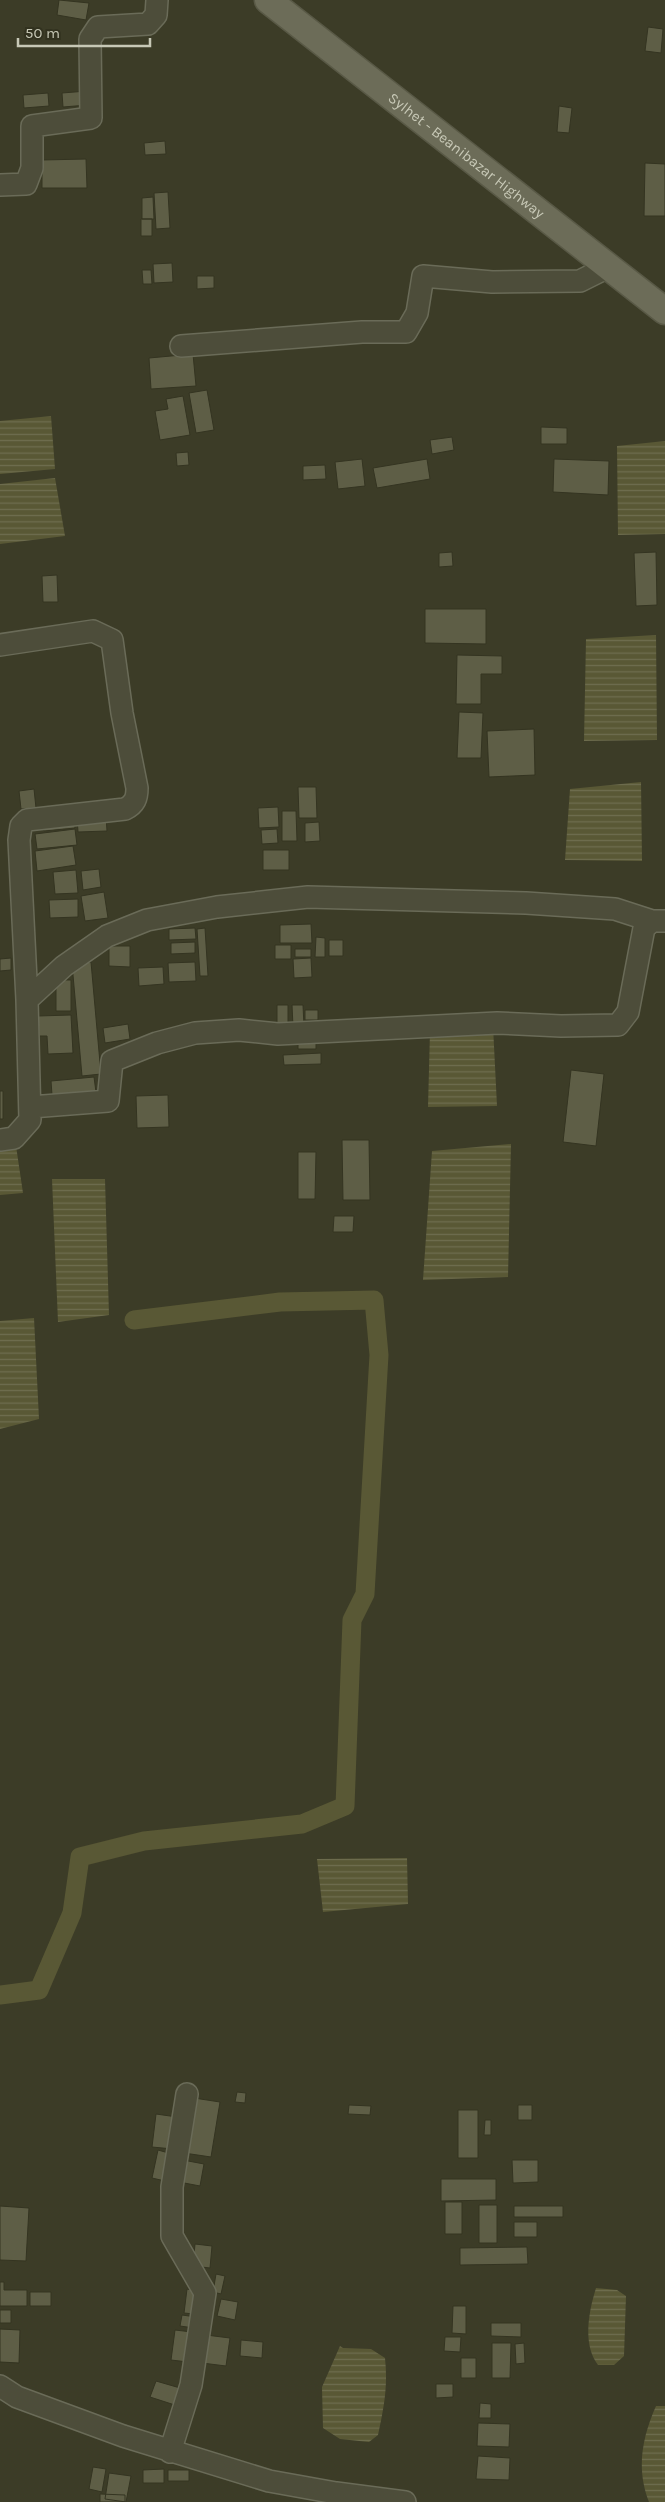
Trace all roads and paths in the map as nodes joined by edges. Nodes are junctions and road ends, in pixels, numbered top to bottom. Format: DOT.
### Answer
graph roads {
  1 [pos="157,0"];
  2 [pos="268,0"];
  3 [pos="288,0"];
  4 [pos="0,185"];
  5 [pos="610,266"];
  6 [pos="665,295"];
  7 [pos="665,311"];
  8 [pos="181,346"];
  9 [pos="0,645"];
  10 [pos="659,921"];
  11 [pos="27,1000"];
  12 [pos="31,1107"];
  13 [pos="0,1140"];
  14 [pos="186,2094"];
  15 [pos="0,2386"];
  16 [pos="170,2452"];
  17 [pos="405,2502"];
  1 -- 4 [label="street"];
  2 -- 5 [label="main road, Sylhet - Beanibazar Highway"];
  3 -- 6 [label="main road, Sylhet - Beanibazar Highway"];
  5 -- 7 [label="main road, Sylhet - Beanibazar Highway"];
  5 -- 8 [label="street"];
  9 -- 11 [label="street"];
  10 -- 11 [label="street"];
  10 -- 12 [label="street"];
  11 -- 12 [label="street"];
  12 -- 13 [label="street"];
  14 -- 16 [label="street"];
  15 -- 16 [label="street"];
  16 -- 17 [label="street"];
}
